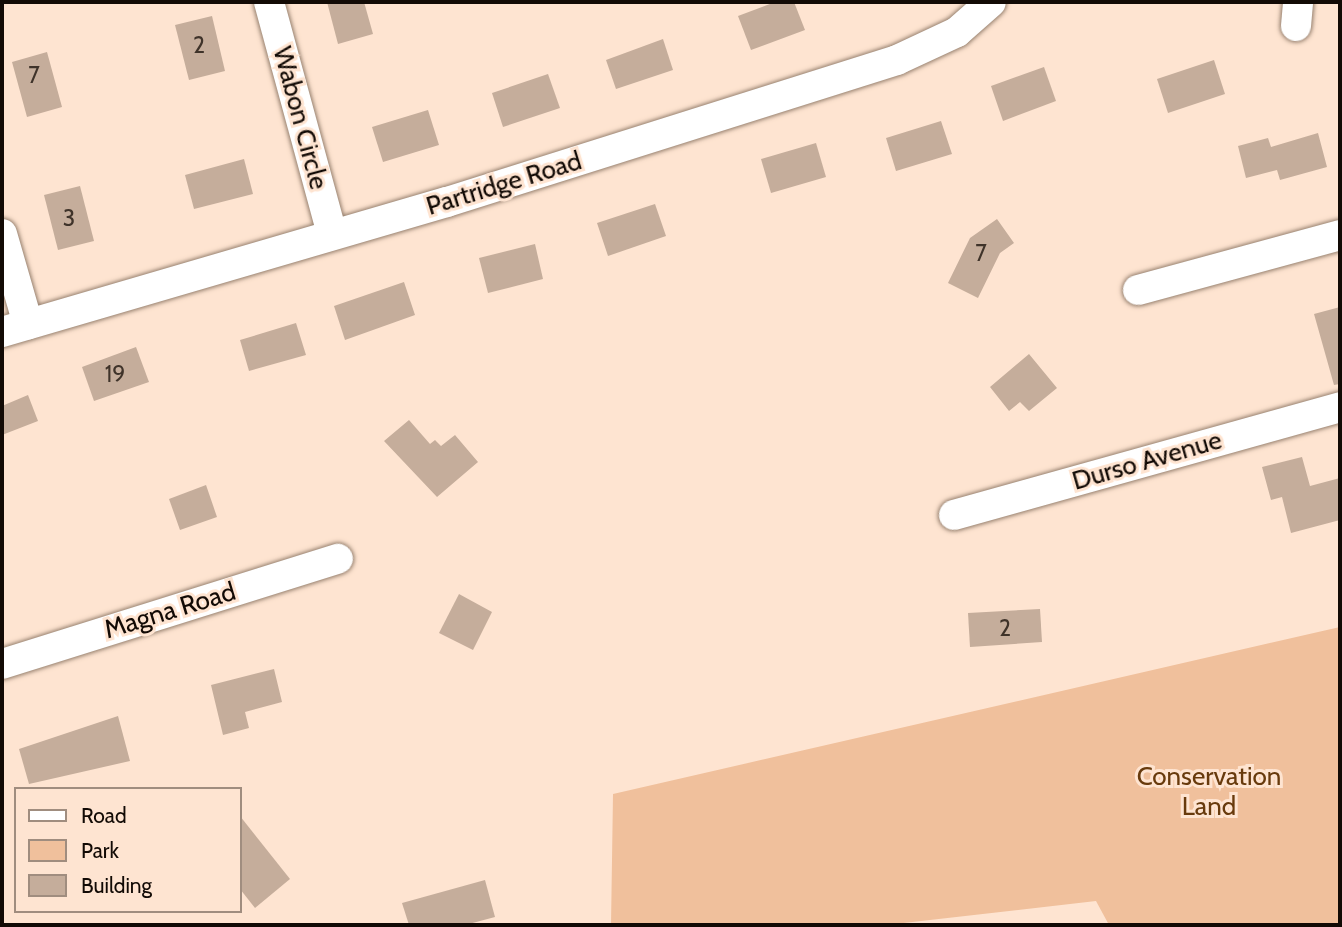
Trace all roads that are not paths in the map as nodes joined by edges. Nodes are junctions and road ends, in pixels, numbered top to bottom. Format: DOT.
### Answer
graph roads {
  1 [pos="269,2"];
  2 [pos="991,2"];
  3 [pos="2,234"];
  4 [pos="332,234"];
  5 [pos="1340,235"];
  6 [pos="1138,290"];
  7 [pos="15,328"];
  8 [pos="1340,407"];
  9 [pos="954,515"];
  10 [pos="338,559"];
  11 [pos="2,664"];
  1 -- 4 [label="street, Wabon Circle"];
  2 -- 4 [label="street, Partridge Road"];
  3 -- 7 [label="street"];
  4 -- 7 [label="street, Partridge Road"];
  5 -- 6 [label="street"];
  8 -- 9 [label="street, Durso Avenue"];
  10 -- 11 [label="street, Magna Road"];
}
